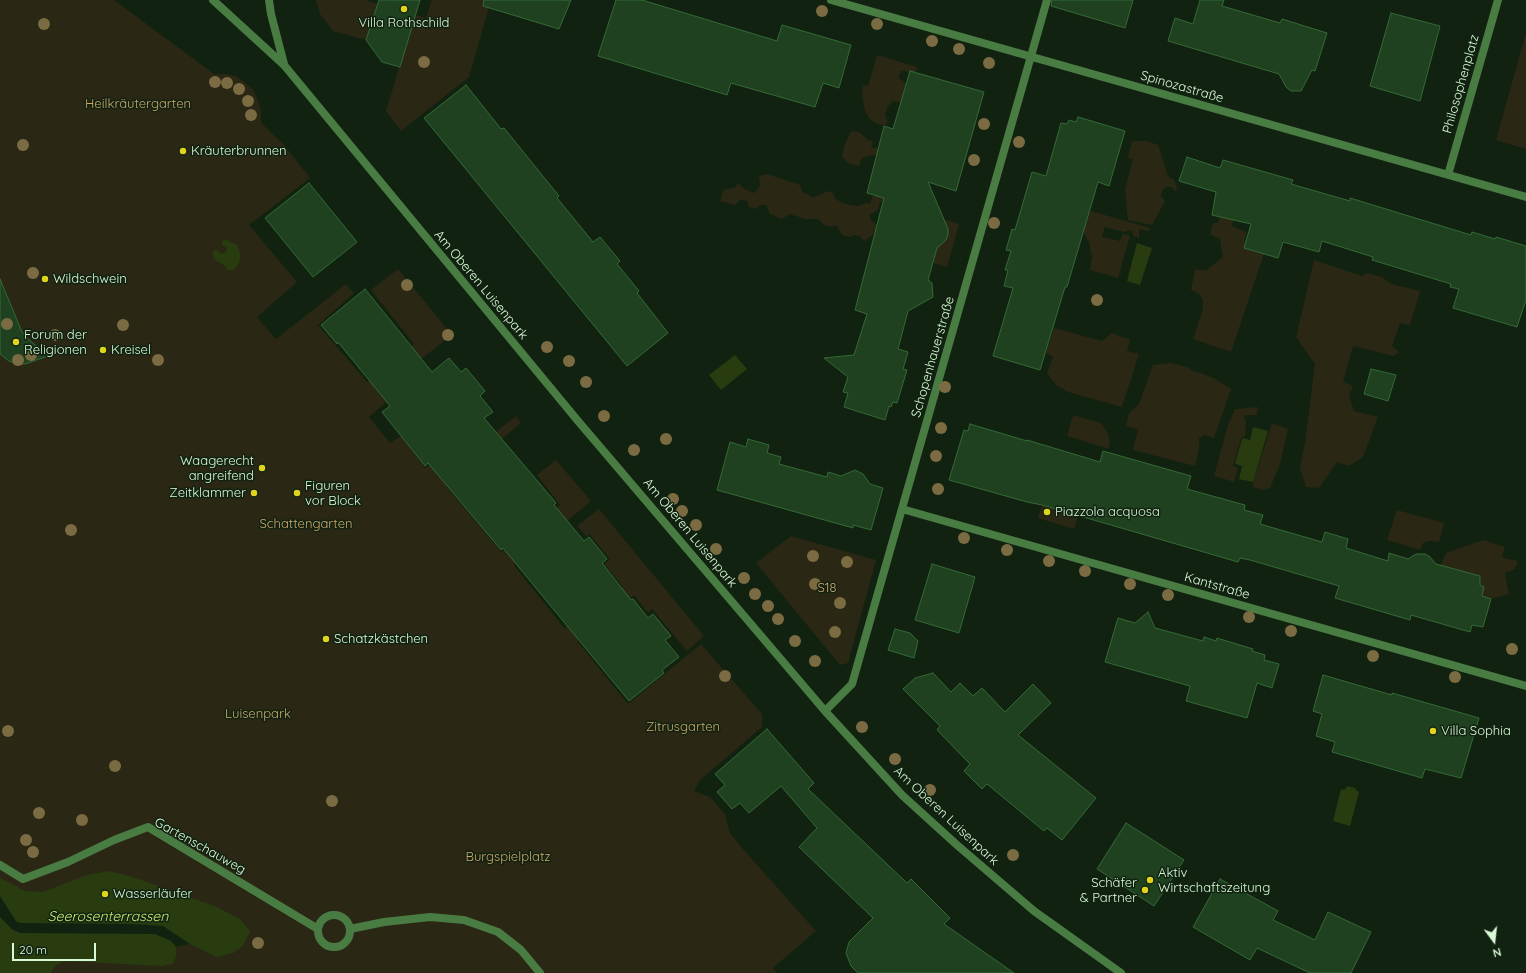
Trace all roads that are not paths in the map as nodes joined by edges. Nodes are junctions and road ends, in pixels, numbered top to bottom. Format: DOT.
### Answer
graph roads {
  1 [pos="213,0"];
  2 [pos="269,0"];
  3 [pos="831,0"];
  4 [pos="1047,0"];
  5 [pos="1498,0"];
  6 [pos="1031,57"];
  7 [pos="284,65"];
  8 [pos="1448,175"];
  9 [pos="1526,197"];
  10 [pos="902,509"];
  11 [pos="1526,686"];
  12 [pos="825,711"];
  13 [pos="0,865"];
  14 [pos="318,929"];
  15 [pos="350,930"];
  16 [pos="540,973"];
  17 [pos="1121,973"];
  1 -- 7 [label="street, Am Oberen Luisenpark"];
  2 -- 7 [label="street, Am Oberen Luisenpark"];
  3 -- 6 [label="street, Spinozastraße"];
  4 -- 6 [label="street, Schopenhauerstraße"];
  5 -- 8 [label="street, Philosophenplatz"];
  6 -- 8 [label="street, Spinozastraße"];
  6 -- 10 [label="street, Schopenhauerstraße"];
  7 -- 12 [label="street, Am Oberen Luisenpark"];
  8 -- 9 [label="street, Spinozastraße"];
  10 -- 11 [label="street, Kantstraße"];
  10 -- 12 [label="street, Schopenhauerstraße"];
  12 -- 17 [label="street, Am Oberen Luisenpark"];
  13 -- 14 [label="street, Gartenschauweg"];
  14 -- 15 [label="street"];
  14 -- 15 [label="street, Gartenschauweg"];
  15 -- 16 [label="street"];
}
